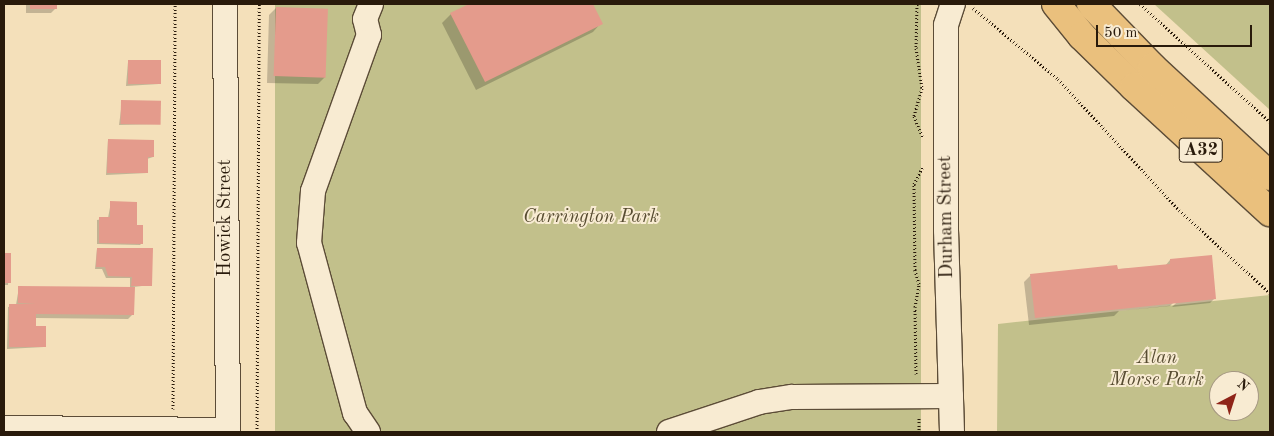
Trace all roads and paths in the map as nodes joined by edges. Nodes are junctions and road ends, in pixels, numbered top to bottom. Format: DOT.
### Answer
graph roads {
  1 [pos="175,4"];
  2 [pos="225,4"];
  3 [pos="259,4"];
  4 [pos="371,4"];
  5 [pos="917,4"];
  6 [pos="953,4"];
  7 [pos="968,4"];
  8 [pos="1056,4"];
  9 [pos="1091,4"];
  10 [pos="1140,4"];
  11 [pos="1270,122"];
  12 [pos="925,142"];
  13 [pos="924,159"];
  14 [pos="1270,176"];
  15 [pos="1270,212"];
  16 [pos="1270,293"];
  17 [pos="918,395"];
  18 [pos="951,396"];
  19 [pos="4,428"];
  20 [pos="172,430"];
  21 [pos="228,431"];
  22 [pos="257,432"];
  23 [pos="368,432"];
  24 [pos="669,432"];
  25 [pos="919,432"];
  26 [pos="952,432"];
  1 -- 20 [label="path"];
  2 -- 21 [label="street, Howick Street"];
  3 -- 22 [label="path"];
  4 -- 23 [label="street"];
  5 -- 12 [label="path"];
  6 -- 18 [label="street, Durham Street"];
  7 -- 16 [label="path"];
  8 -- 15 [label="highway, A32"];
  9 -- 14 [label="highway, A32"];
  10 -- 11 [label="path"];
  13 -- 17 [label="path"];
  17 -- 18 [label="street"];
  17 -- 24 [label="street"];
  17 -- 25 [label="path"];
  18 -- 26 [label="street, Durham Street"];
  19 -- 20 [label="street"];
  20 -- 21 [label="street"];
}
